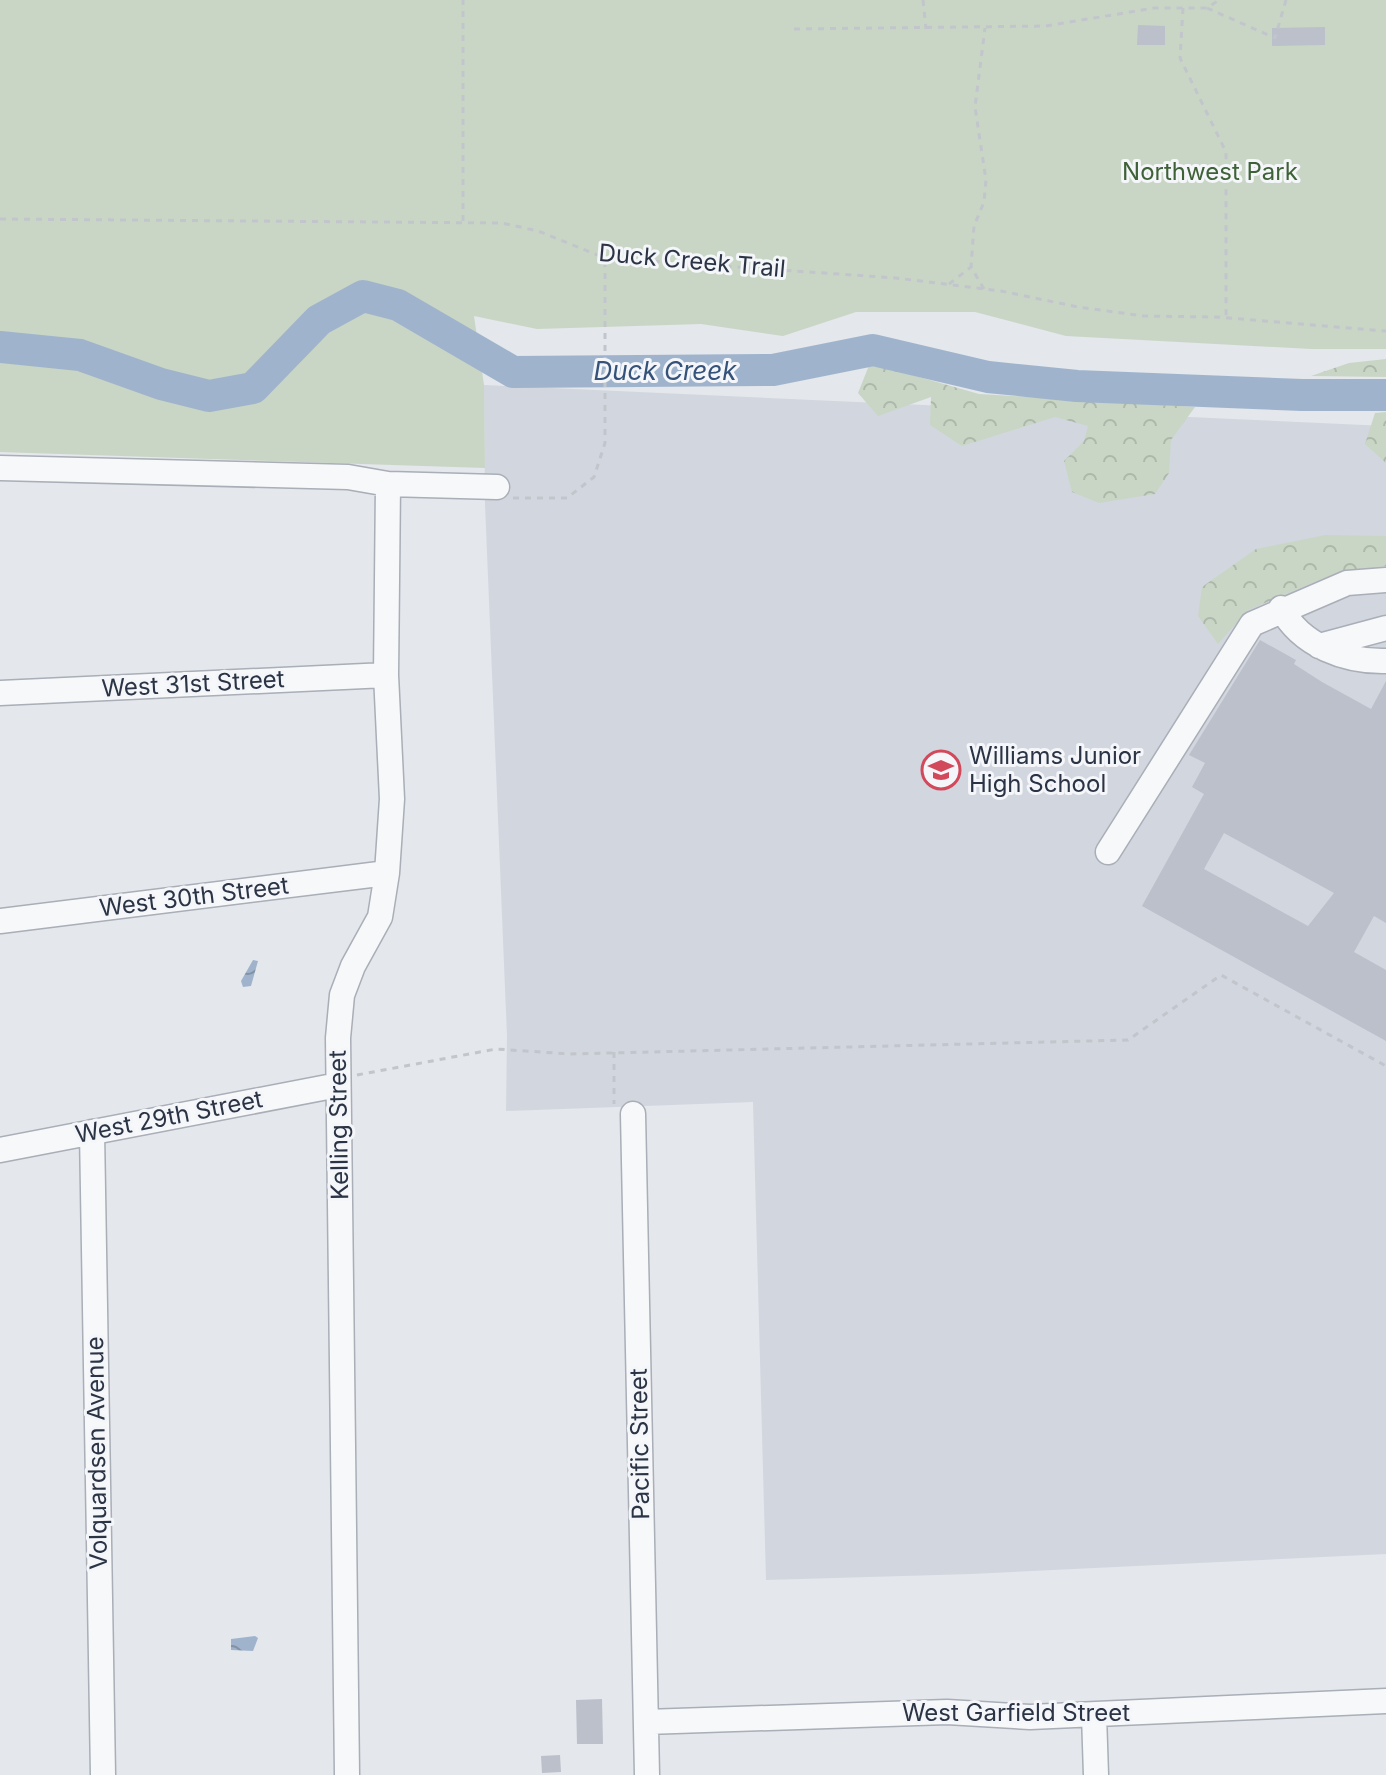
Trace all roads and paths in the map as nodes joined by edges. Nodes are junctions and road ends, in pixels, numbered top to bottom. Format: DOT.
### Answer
graph roads {
  1 [pos="463,0"];
  2 [pos="923,0"];
  3 [pos="1219,0"];
  4 [pos="1286,0"];
  5 [pos="1183,8"];
  6 [pos="1207,8"];
  7 [pos="985,27"];
  8 [pos="794,29"];
  9 [pos="926,29"];
  10 [pos="0,219"];
  11 [pos="463,221"];
  12 [pos="605,258"];
  13 [pos="971,267"];
  14 [pos="949,284"];
  15 [pos="984,289"];
  16 [pos="1226,318"];
  17 [pos="1386,331"];
  18 [pos="0,468"];
  19 [pos="388,484"];
  20 [pos="497,487"];
  21 [pos="1386,580"];
  22 [pos="1281,608"];
  23 [pos="1386,628"];
  24 [pos="1319,646"];
  25 [pos="1386,661"];
  26 [pos="386,675"];
  27 [pos="0,693"];
  28 [pos="1108,852"];
  29 [pos="387,873"];
  30 [pos="0,921"];
  31 [pos="614,1052"];
  32 [pos="1386,1066"];
  33 [pos="338,1085"];
  34 [pos="633,1114"];
  35 [pos="92,1132"];
  36 [pos="0,1150"];
  37 [pos="1386,1701"];
  38 [pos="1094,1715"];
  39 [pos="646,1722"];
  40 [pos="103,1775"];
  41 [pos="347,1775"];
  42 [pos="647,1775"];
  43 [pos="1096,1775"];
  1 -- 11 [label="path"];
  2 -- 9 [label="path"];
  3 -- 6 [label="path"];
  4 -- 6 [label="path"];
  5 -- 6 [label="path"];
  5 -- 7 [label="path"];
  5 -- 16 [label="path"];
  7 -- 9 [label="path"];
  7 -- 13 [label="path"];
  8 -- 9 [label="path"];
  10 -- 11 [label="path, Duck Creek Trail"];
  11 -- 12 [label="path, Duck Creek Trail"];
  12 -- 14 [label="path, Duck Creek Trail"];
  12 -- 20 [label="path"];
  13 -- 14 [label="path"];
  13 -- 15 [label="path"];
  14 -- 15 [label="path, Duck Creek Trail"];
  15 -- 16 [label="path, Duck Creek Trail"];
  16 -- 17 [label="path, Duck Creek Trail"];
  18 -- 19 [label="street"];
  19 -- 20 [label="street"];
  19 -- 26 [label="street, Kelling Street"];
  21 -- 22 [label="street"];
  22 -- 24 [label="street"];
  22 -- 28 [label="street"];
  23 -- 24 [label="street"];
  24 -- 25 [label="street"];
  26 -- 27 [label="street, West 31st Street"];
  26 -- 29 [label="street, Kelling Street"];
  29 -- 30 [label="street, West 30th Street"];
  29 -- 33 [label="street, Kelling Street"];
  31 -- 32 [label="path"];
  31 -- 33 [label="path"];
  31 -- 34 [label="path"];
  33 -- 35 [label="street, West 29th Street"];
  33 -- 41 [label="street, Kelling Street"];
  34 -- 39 [label="street, Pacific Street"];
  35 -- 36 [label="street, West 29th Street"];
  35 -- 40 [label="street, Volquardsen Avenue"];
  37 -- 38 [label="street, West Garfield Street"];
  38 -- 39 [label="street, West Garfield Street"];
  38 -- 43 [label="street"];
  39 -- 42 [label="street, Pacific Street"];
}
